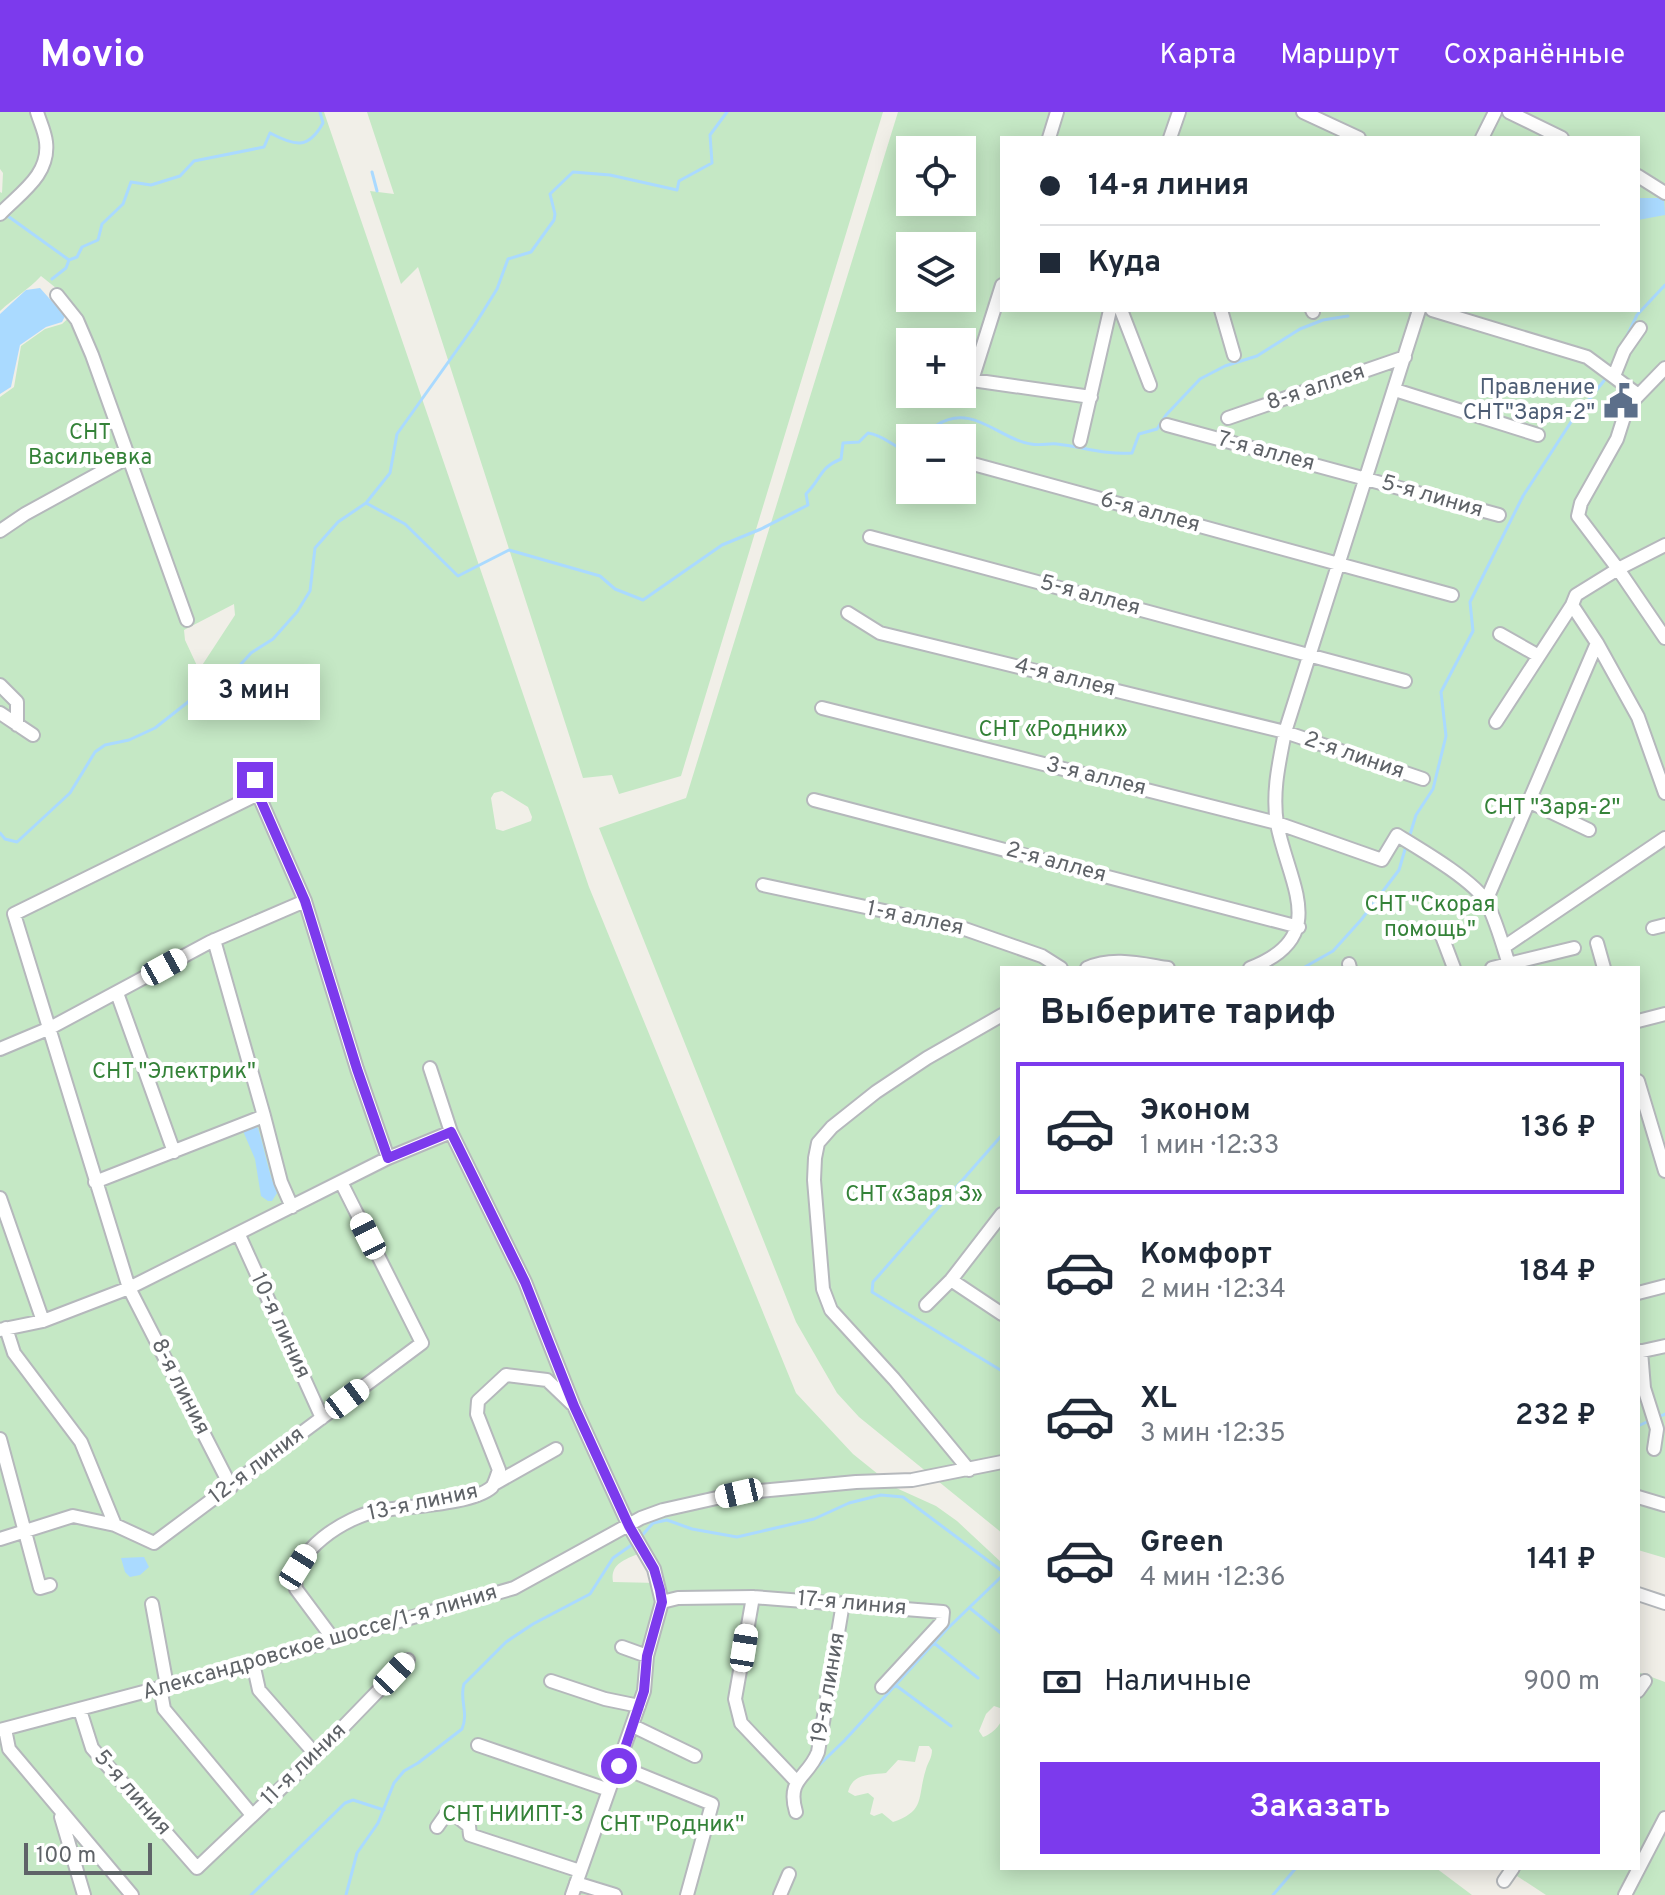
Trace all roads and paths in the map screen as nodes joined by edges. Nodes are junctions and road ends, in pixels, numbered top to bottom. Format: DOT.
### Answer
graph roads {
  1 [pos="37,112"];
  2 [pos="1057,112"];
  3 [pos="1179,112"];
  4 [pos="1303,112"];
  5 [pos="1495,112"];
  6 [pos="1509,112"];
  7 [pos="1050,136"];
  8 [pos="1171,136"];
  9 [pos="1355,136"];
  10 [pos="1483,136"];
  11 [pos="1558,136"];
  12 [pos="1640,177"];
  13 [pos="1665,193"];
  14 [pos="0,214"];
  15 [pos="1000,291"];
  16 [pos="57,295"];
  17 [pos="1110,312"];
  18 [pos="1122,312"];
  19 [pos="1222,312"];
  20 [pos="1418,312"];
  21 [pos="1439,312"];
  22 [pos="1640,328"];
  23 [pos="1234,355"];
  24 [pos="1405,357"];
  25 [pos="1665,368"];
  26 [pos="1611,373"];
  27 [pos="1150,385"];
  28 [pos="1395,390"];
  29 [pos="1637,394"];
  30 [pos="1091,397"];
  31 [pos="1228,418"];
  32 [pos="1167,425"];
  33 [pos="1538,435"];
  34 [pos="1080,441"];
  35 [pos="127,458"];
  36 [pos="976,465"];
  37 [pos="1365,478"];
  38 [pos="1499,515"];
  39 [pos="0,531"];
  40 [pos="870,537"];
  41 [pos="1665,545"];
  42 [pos="1339,565"];
  43 [pos="1618,569"];
  44 [pos="1452,595"];
  45 [pos="1572,605"];
  46 [pos="848,613"];
  47 [pos="1659,616"];
  48 [pos="187,620"];
  49 [pos="1500,634"];
  50 [pos="1665,638"];
  51 [pos="1597,643"];
  52 [pos="1310,655"];
  53 [pos="1537,655"];
  54 [pos="1405,681"];
  55 [pos="0,685"];
  56 [pos="822,708"];
  57 [pos="0,713"];
  58 [pos="1496,722"];
  59 [pos="17,725"];
  60 [pos="1285,732"];
  61 [pos="33,735"];
  62 [pos="1423,779"];
  63 [pos="1665,793"];
  64 [pos="814,800"];
  65 [pos="1528,801"];
  66 [pos="1277,823"];
  67 [pos="1589,830"];
  68 [pos="1665,838"];
  69 [pos="763,885"];
  70 [pos="305,901"];
  71 [pos="1486,901"];
  72 [pos="1299,927"];
  73 [pos="1440,931"];
  74 [pos="214,940"];
  75 [pos="1597,943"];
  76 [pos="1504,947"];
  77 [pos="1574,948"];
  78 [pos="1058,966"];
  79 [pos="1091,966"];
  80 [pos="1156,966"];
  81 [pos="1255,966"];
  82 [pos="1453,966"];
  83 [pos="1510,966"];
  84 [pos="1603,966"];
  85 [pos="117,993"];
  86 [pos="1665,1014"];
  87 [pos="1000,1016"];
  88 [pos="1640,1020"];
  89 [pos="50,1028"];
  90 [pos="0,1049"];
  91 [pos="430,1068"];
  92 [pos="1640,1088"];
  93 [pos="264,1116"];
  94 [pos="451,1132"];
  95 [pos="174,1152"];
  96 [pos="388,1158"];
  97 [pos="1665,1171"];
  98 [pos="95,1182"];
  99 [pos="341,1182"];
  100 [pos="0,1198"];
  101 [pos="292,1207"];
  102 [pos="1000,1217"];
  103 [pos="3,1220"];
  104 [pos="239,1235"];
  105 [pos="951,1280"];
  106 [pos="1665,1286"];
  107 [pos="129,1288"];
  108 [pos="1640,1292"];
  109 [pos="926,1305"];
  110 [pos="1000,1313"];
  111 [pos="43,1321"];
  112 [pos="3,1329"];
  113 [pos="1665,1346"];
  114 [pos="1640,1352"];
  115 [pos="574,1406"];
  116 [pos="322,1418"];
  117 [pos="0,1439"];
  118 [pos="556,1449"];
  119 [pos="1654,1449"];
  120 [pos="1000,1462"];
  121 [pos="969,1470"];
  122 [pos="494,1484"];
  123 [pos="231,1487"];
  124 [pos="1640,1498"];
  125 [pos="1665,1505"];
  126 [pos="115,1525"];
  127 [pos="629,1526"];
  128 [pos="25,1531"];
  129 [pos="0,1539"];
  130 [pos="50,1585"];
  131 [pos="1640,1595"];
  132 [pos="753,1597"];
  133 [pos="662,1602"];
  134 [pos="843,1603"];
  135 [pos="1665,1603"];
  136 [pos="152,1604"];
  137 [pos="334,1640"];
  138 [pos="622,1647"];
  139 [pos="647,1656"];
  140 [pos="408,1660"];
  141 [pos="253,1663"];
  142 [pos="551,1681"];
  143 [pos="163,1687"];
  144 [pos="882,1687"];
  145 [pos="639,1706"];
  146 [pos="80,1710"];
  147 [pos="633,1726"];
  148 [pos="2,1730"];
  149 [pos="478,1745"];
  150 [pos="316,1755"];
  151 [pos="695,1756"];
  152 [pos="620,1762"];
  153 [pos="796,1781"];
  154 [pos="609,1790"];
  155 [pos="60,1812"];
  156 [pos="796,1812"];
  157 [pos="252,1815"];
  158 [pos="1665,1818"];
  159 [pos="437,1827"];
  160 [pos="1640,1866"];
  161 [pos="197,1868"];
  162 [pos="1512,1870"];
  163 [pos="1638,1870"];
  164 [pos="789,1874"];
  165 [pos="1504,1881"];
  166 [pos="576,1883"];
  167 [pos="84,1895"];
  168 [pos="132,1895"];
  169 [pos="615,1895"];
  170 [pos="687,1895"];
  171 [pos="780,1895"];
  172 [pos="1625,1895"];
  1 -- 14 [label="street"];
  2 -- 7 [label="street"];
  3 -- 8 [label="street"];
  4 -- 9 [label="street"];
  5 -- 10 [label="street"];
  6 -- 11 [label="street"];
  12 -- 13 [label="street"];
  15 -- 30 [label="street"];
  16 -- 35 [label="street"];
  17 -- 30 [label="street"];
  18 -- 27 [label="street"];
  19 -- 23 [label="street"];
  20 -- 24 [label="street"];
  21 -- 26 [label="street"];
  22 -- 26 [label="street"];
  24 -- 28 [label="street"];
  24 -- 31 [label="street, 8-я аллея"];
  25 -- 29 [label="street"];
  26 -- 29 [label="street"];
  28 -- 33 [label="street"];
  28 -- 37 [label="street"];
  29 -- 43 [label="street"];
  30 -- 34 [label="street"];
  32 -- 37 [label="street, 7-я аллея"];
  35 -- 39 [label="street"];
  35 -- 48 [label="street"];
  36 -- 42 [label="street, 6-я аллея"];
  37 -- 38 [label="street, 5-я линия"];
  37 -- 42 [label="street"];
  40 -- 52 [label="street, 5-я аллея"];
  41 -- 43 [label="street"];
  42 -- 44 [label="street, 6-я аллея"];
  42 -- 52 [label="street"];
  43 -- 45 [label="street"];
  43 -- 47 [label="street"];
  45 -- 51 [label="street"];
  45 -- 53 [label="street"];
  46 -- 60 [label="street, 4-я аллея"];
  47 -- 50 [label="street"];
  49 -- 53 [label="street"];
  51 -- 63 [label="street"];
  51 -- 65 [label="street"];
  52 -- 54 [label="street, 5-я аллея"];
  52 -- 60 [label="street"];
  53 -- 58 [label="street"];
  55 -- 59 [label="street"];
  56 -- 66 [label="street, 3-я аллея"];
  57 -- 59 [label="street"];
  59 -- 61 [label="street"];
  60 -- 62 [label="street, 2-я линия"];
  60 -- 66 [label="street"];
  64 -- 72 [label="street, 2-я аллея"];
  65 -- 67 [label="street"];
  65 -- 71 [label="street"];
  66 -- 71 [label="street, 3-я аллея"];
  66 -- 72 [label="street"];
  68 -- 76 [label="street"];
  69 -- 78 [label="street, 1-я аллея"];
  70 -- 74 [label="street"];
  70 -- 89 [label="street, 8-я линия"];
  70 -- 96 [label="street"];
  71 -- 76 [label="street"];
  72 -- 81 [label="street"];
  73 -- 82 [label="street"];
  74 -- 85 [label="street"];
  74 -- 93 [label="street"];
  75 -- 84 [label="street"];
  76 -- 83 [label="street"];
  77 -- 83 [label="street"];
  79 -- 80 [label="street"];
  85 -- 89 [label="street"];
  85 -- 95 [label="street"];
  86 -- 88 [label="street"];
  87 -- 121 [label="street"];
  89 -- 90 [label="street"];
  89 -- 98 [label="street, 8-я линия"];
  91 -- 94 [label="street"];
  92 -- 97 [label="street"];
  93 -- 95 [label="street"];
  93 -- 101 [label="street"];
  94 -- 96 [label="street"];
  94 -- 115 [label="street"];
  95 -- 98 [label="street"];
  96 -- 99 [label="street"];
  98 -- 107 [label="street, 8-я линия"];
  99 -- 101 [label="street"];
  99 -- 116 [label="street, 12-я линия"];
  100 -- 103 [label="street"];
  101 -- 104 [label="street"];
  102 -- 105 [label="street"];
  103 -- 111 [label="street"];
  104 -- 107 [label="street"];
  104 -- 116 [label="street, 10-я линия"];
  105 -- 109 [label="street"];
  105 -- 110 [label="street"];
  106 -- 108 [label="street"];
  107 -- 111 [label="street"];
  107 -- 123 [label="street, 8-я линия"];
  111 -- 112 [label="street"];
  112 -- 126 [label="street"];
  113 -- 114 [label="street"];
  114 -- 119 [label="street"];
  115 -- 122 [label="street, 13-я линия"];
  115 -- 127 [label="street"];
  116 -- 123 [label="street, 12-я линия"];
  117 -- 128 [label="street"];
  118 -- 122 [label="street"];
  120 -- 121 [label="street, Александровское шоссе/1-я линия"];
  121 -- 127 [label="street, Александровское шоссе/1-я линия"];
  122 -- 137 [label="street, 13-я линия"];
  123 -- 126 [label="street, 12-я линия"];
  124 -- 125 [label="street"];
  126 -- 128 [label="street, 12-я линия"];
  127 -- 133 [label="street"];
  127 -- 137 [label="street, Александровское шоссе/1-я линия"];
  128 -- 129 [label="street, 12-я линия"];
  128 -- 130 [label="street"];
  131 -- 135 [label="street"];
  132 -- 133 [label="street, 17-я линия"];
  132 -- 134 [label="street, 17-я линия"];
  132 -- 153 [label="street"];
  133 -- 139 [label="street"];
  134 -- 144 [label="street, 17-я линия"];
  134 -- 153 [label="street, 19-я линия"];
  136 -- 143 [label="street"];
  137 -- 141 [label="street, Александровское шоссе/1-я линия"];
  138 -- 139 [label="street"];
  139 -- 145 [label="street"];
  140 -- 150 [label="street, 11-я линия"];
  141 -- 143 [label="street, Александровское шоссе/1-я линия"];
  141 -- 150 [label="street"];
  142 -- 145 [label="street"];
  143 -- 146 [label="street, Александровское шоссе/1-я линия"];
  143 -- 157 [label="street"];
  145 -- 147 [label="street"];
  146 -- 148 [label="street, Александровское шоссе/1-я линия"];
  146 -- 161 [label="street, 5-я линия"];
  147 -- 151 [label="street"];
  147 -- 152 [label="street"];
  148 -- 155 [label="street"];
  149 -- 154 [label="street"];
  150 -- 157 [label="street, 11-я линия"];
  152 -- 154 [label="street"];
  152 -- 170 [label="street"];
  153 -- 156 [label="street"];
  154 -- 166 [label="street"];
  155 -- 167 [label="street"];
  155 -- 168 [label="street"];
  157 -- 161 [label="street, 11-я линия"];
  158 -- 160 [label="street"];
  159 -- 166 [label="street"];
  162 -- 165 [label="street"];
  163 -- 172 [label="street"];
  164 -- 171 [label="street"];
  166 -- 169 [label="street"];
}
